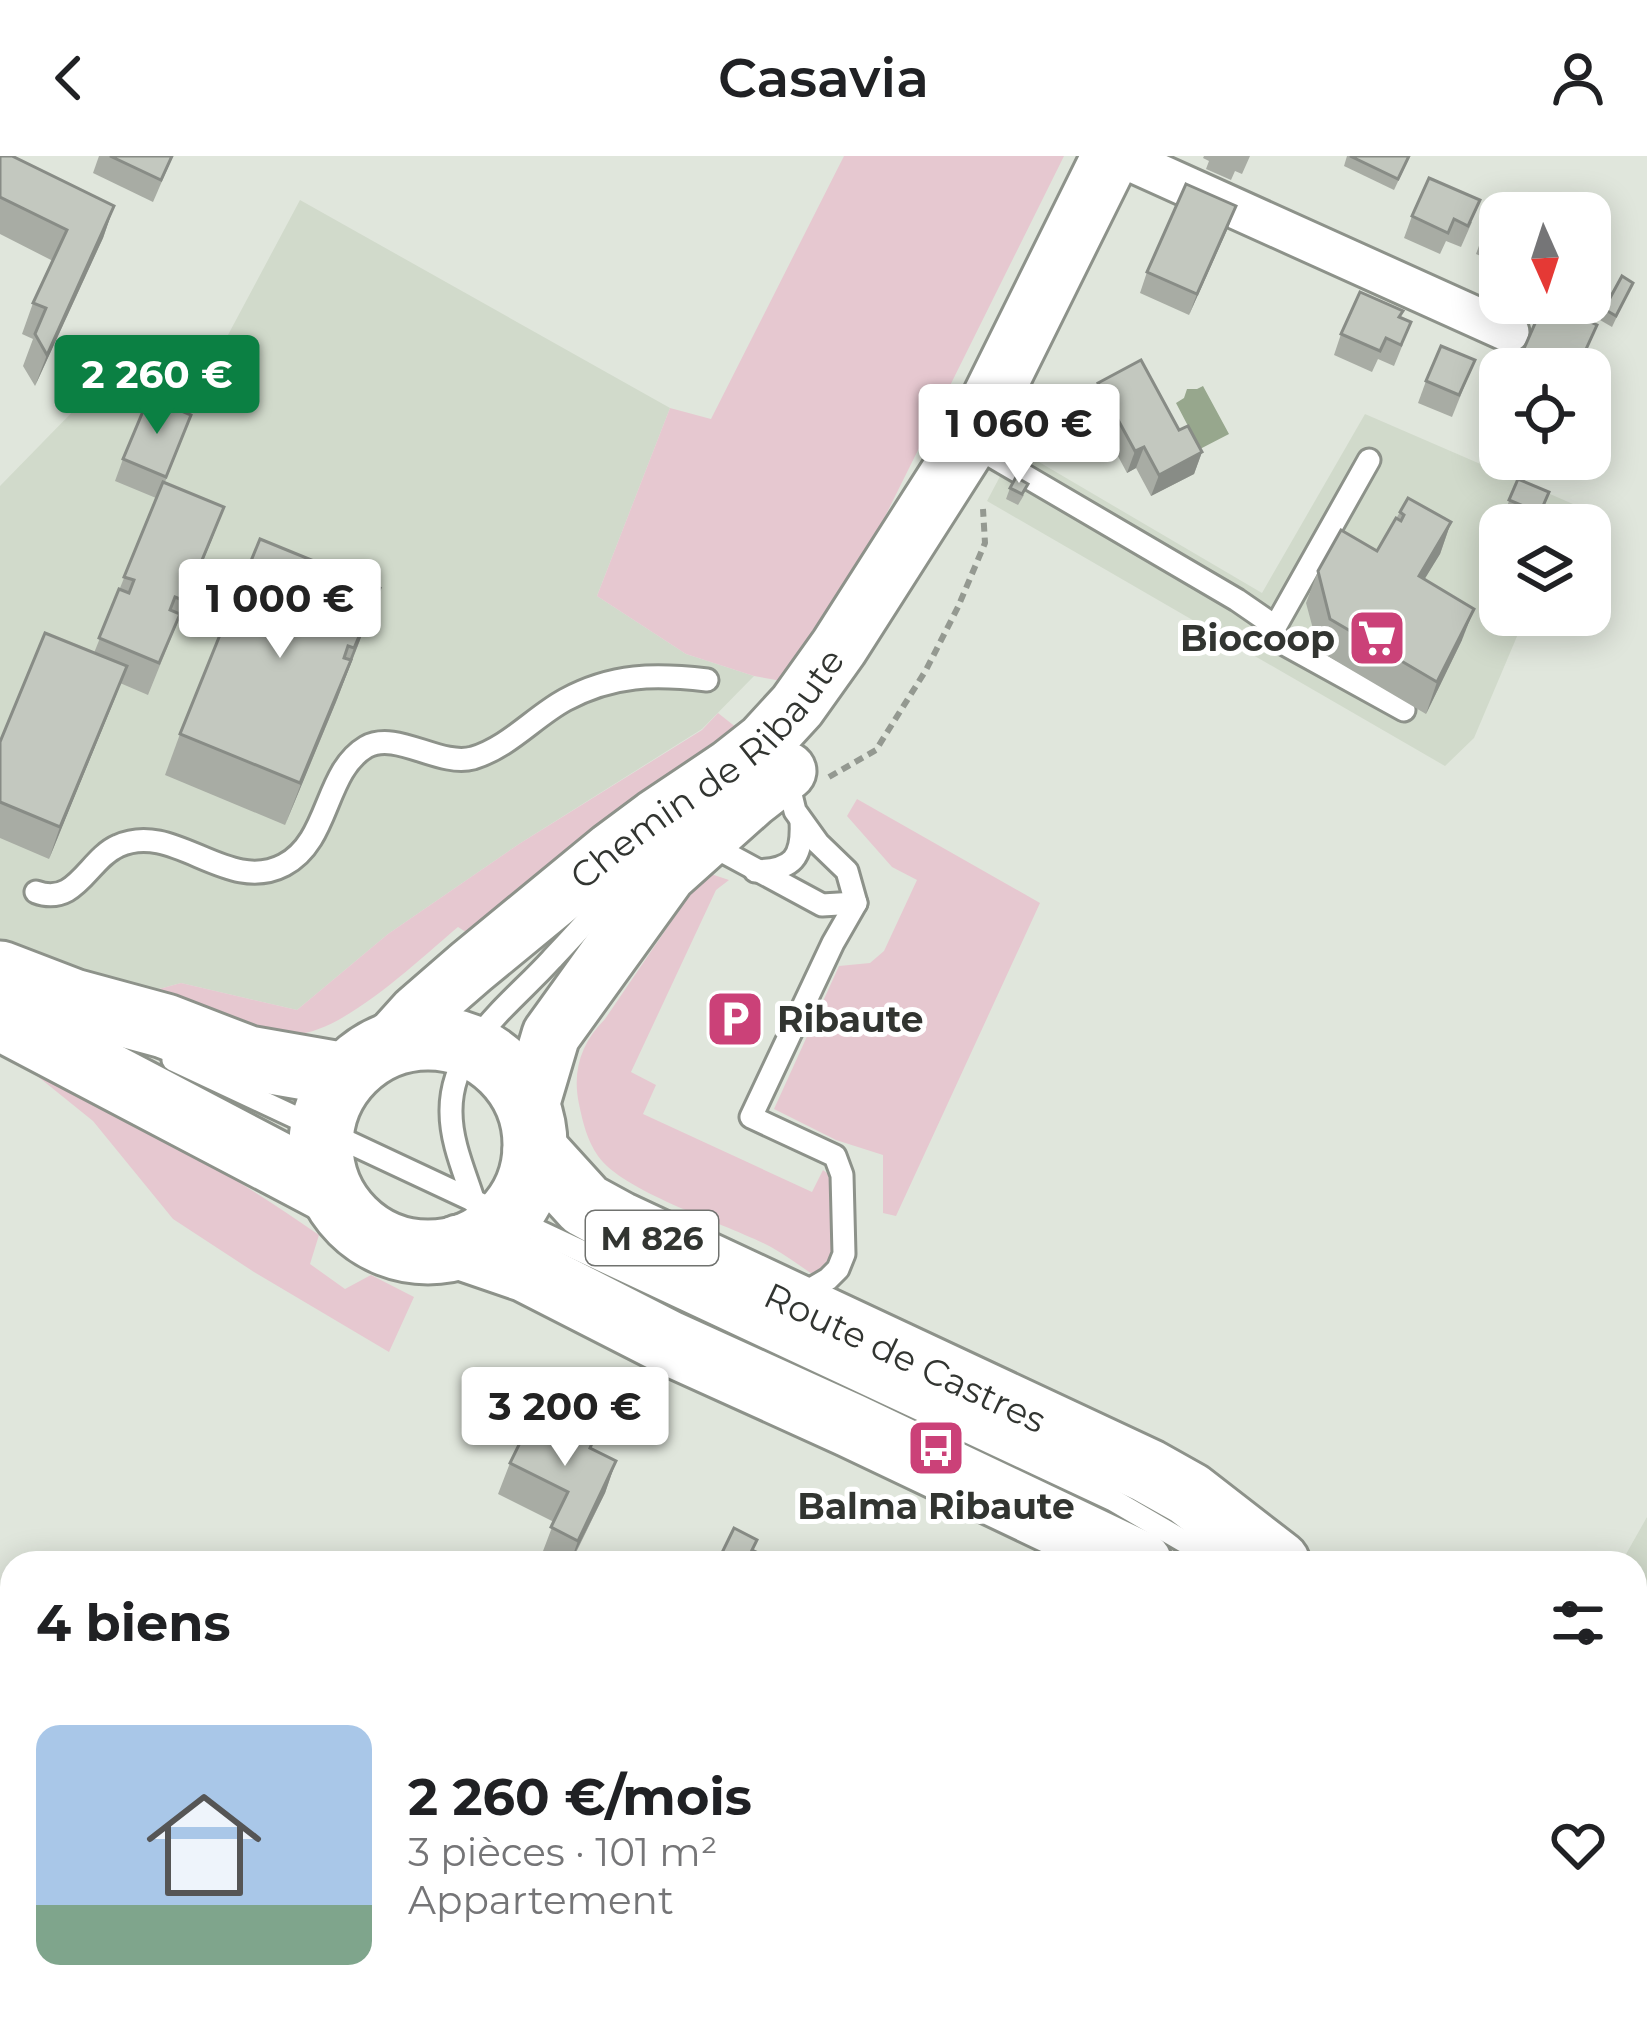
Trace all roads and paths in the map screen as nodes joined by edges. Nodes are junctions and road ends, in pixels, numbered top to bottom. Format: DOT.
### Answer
graph roads {
  1 [pos="1115,156"];
  2 [pos="1509,332"];
  3 [pos="969,442"];
  4 [pos="1370,460"];
  5 [pos="1270,636"];
  6 [pos="707,680"];
  7 [pos="1404,710"];
  8 [pos="794,796"];
  9 [pos="710,809"];
  10 [pos="655,819"];
  11 [pos="755,871"];
  12 [pos="668,874"];
  13 [pos="37,892"];
  14 [pos="856,903"];
  15 [pos="550,962"];
  16 [pos="0,973"];
  17 [pos="0,993"];
  18 [pos="42,1012"];
  19 [pos="471,1047"];
  20 [pos="352,1083"];
  21 [pos="532,1130"];
  22 [pos="331,1192"];
  23 [pos="480,1222"];
  24 [pos="786,1302"];
  25 [pos="1115,1551"];
  26 [pos="1200,1551"];
  27 [pos="1263,1551"];
  1 -- 2 [label="street"];
  1 -- 3 [label="main road, Chemin de Ribaute"];
  3 -- 5 [label="lane"];
  3 -- 8 [label="main road, Chemin de Ribaute"];
  3 -- 9 [label="main road, Chemin de Ribaute"];
  4 -- 5 [label="lane"];
  5 -- 7 [label="lane"];
  6 -- 13 [label="lane"];
  8 -- 9 [label="main road, Chemin de Ribaute"];
  8 -- 11 [label="lane"];
  8 -- 14 [label="lane"];
  9 -- 10 [label="main road, Chemin de Ribaute"];
  9 -- 11 [label="lane"];
  9 -- 12 [label="main road, Chemin de Ribaute"];
  10 -- 15 [label="lane"];
  10 -- 20 [label="main road, Chemin de Ribaute"];
  11 -- 14 [label="lane"];
  12 -- 15 [label="lane"];
  12 -- 21 [label="main road, Chemin de Ribaute"];
  14 -- 24 [label="lane"];
  15 -- 19 [label="lane"];
  16 -- 18 [label="main road"];
  17 -- 18 [label="lane"];
  18 -- 20 [label="lane"];
  18 -- 20 [label="main road"];
  18 -- 22 [label="main road"];
  19 -- 20 [label="main road"];
  19 -- 21 [label="main road, Route de Castres"];
  19 -- 23 [label="lane"];
  20 -- 22 [label="main road"];
  20 -- 23 [label="lane"];
  21 -- 23 [label="main road"];
  21 -- 24 [label="main road, Route de Castres / M 826"];
  22 -- 23 [label="main road"];
  23 -- 25 [label="main road, M 826"];
  23 -- 26 [label="lane"];
  24 -- 27 [label="main road, Route de Castres / M 826"];
}
